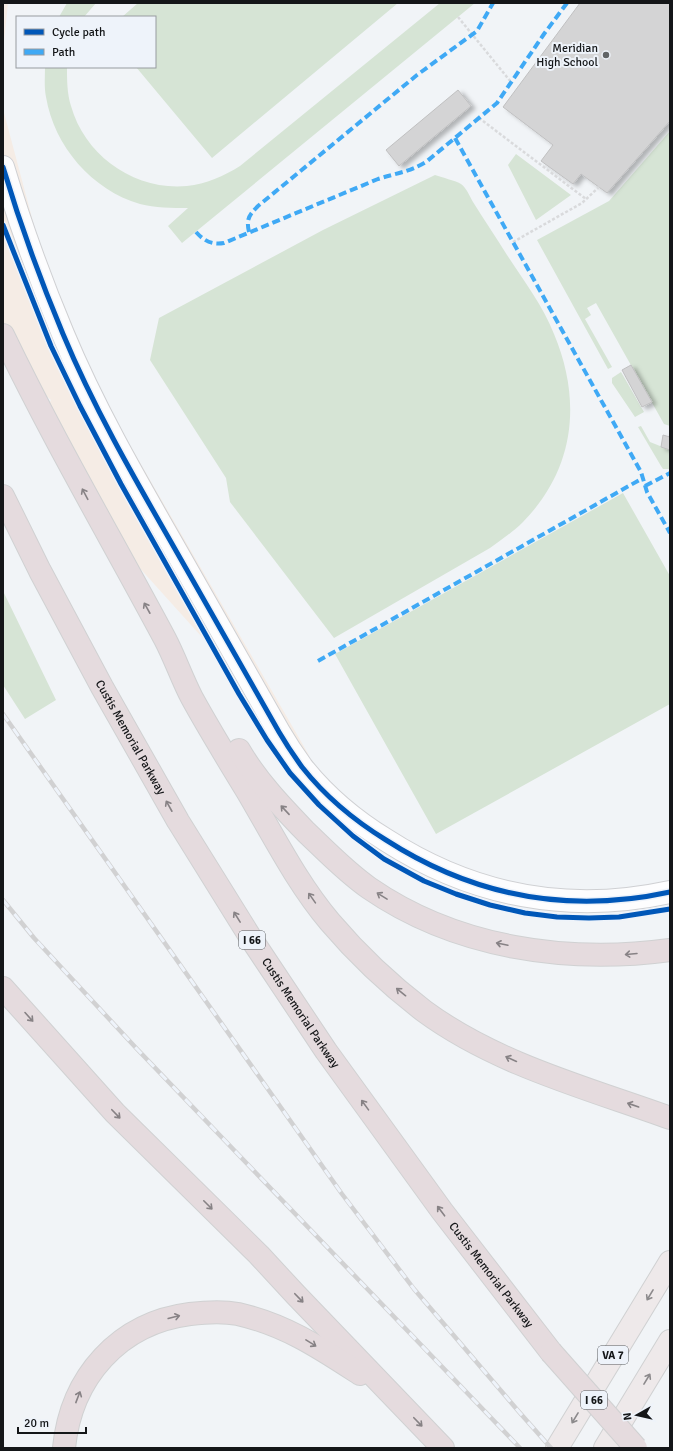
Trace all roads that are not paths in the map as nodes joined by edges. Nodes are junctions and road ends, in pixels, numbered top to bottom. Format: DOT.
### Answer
graph roads {
  1 [pos="3,167"];
  2 [pos="3,321"];
  3 [pos="3,335"];
  4 [pos="19,369"];
  5 [pos="3,496"];
  6 [pos="166,642"];
  7 [pos="670,892"];
  8 [pos="670,950"];
  9 [pos="3,988"];
  10 [pos="670,1118"];
  11 [pos="670,1262"];
  12 [pos="670,1341"];
  13 [pos="393,1396"];
  14 [pos="64,1448"];
  15 [pos="443,1448"];
  16 [pos="557,1448"];
  17 [pos="605,1448"];
  18 [pos="636,1448"];
  1 -- 7 [label="street"];
  2 -- 4 [label="highway"];
  3 -- 4 [label="highway"];
  6 -- 4 [label="highway, one-way"];
  18 -- 5 [label="highway, Custis Memorial Parkway / I 66, one-way, bridge"];
  8 -- 6 [label="highway, one-way"];
  10 -- 6 [label="highway, one-way"];
  9 -- 13 [label="highway, one-way"];
  11 -- 16 [label="main road, VA 7, one-way"];
  17 -- 12 [label="main road, one-way"];
  14 -- 13 [label="highway, one-way"];
  13 -- 15 [label="highway, one-way"];
}
